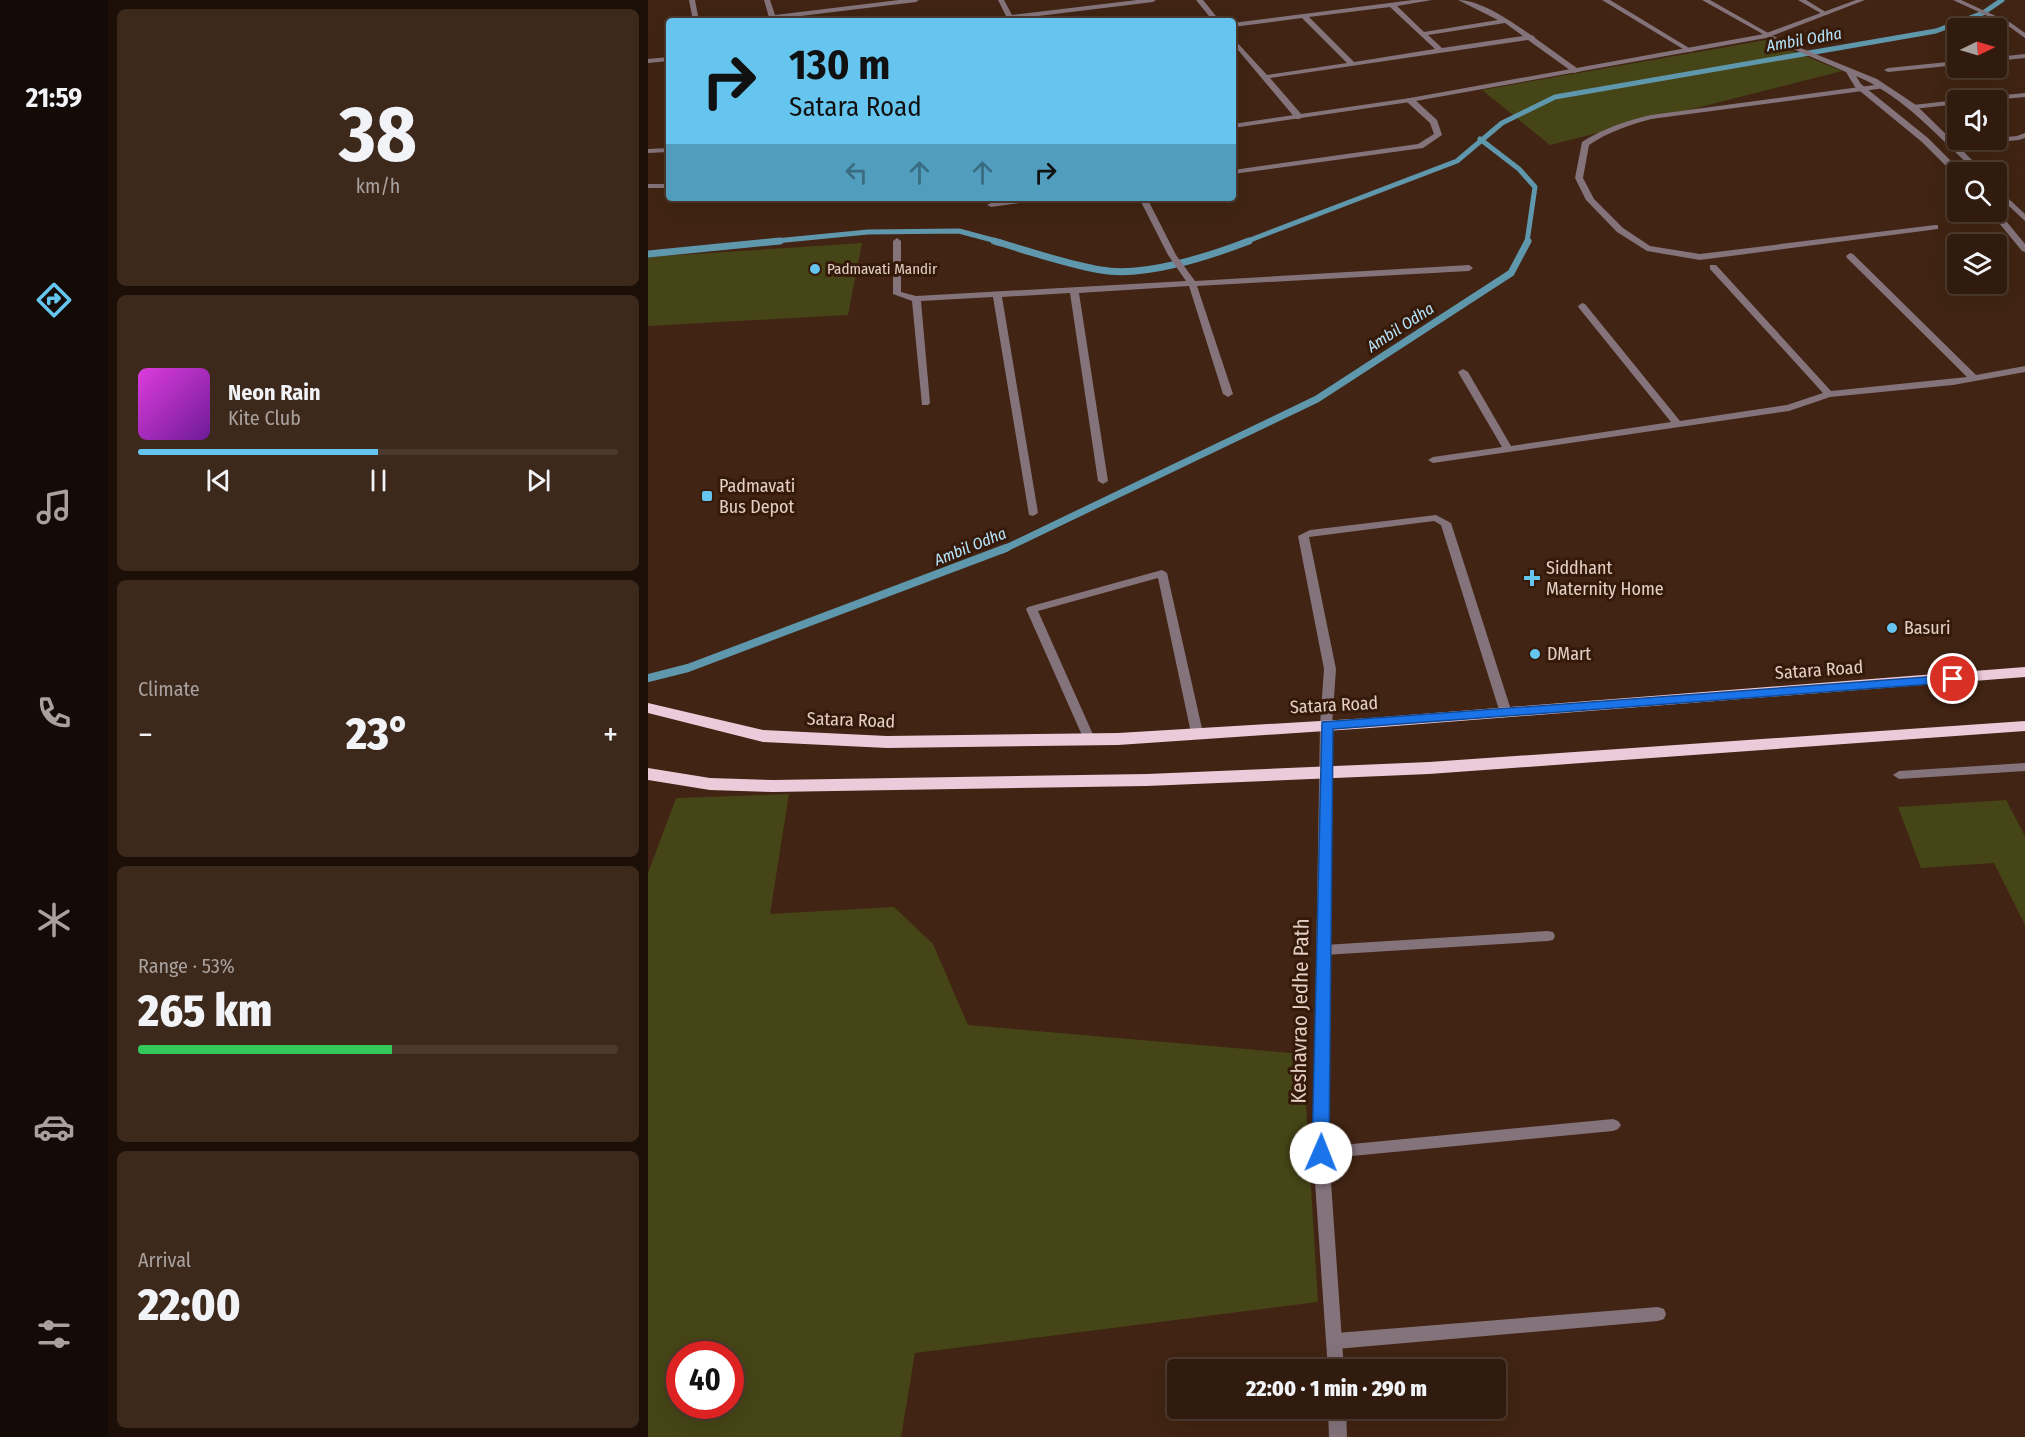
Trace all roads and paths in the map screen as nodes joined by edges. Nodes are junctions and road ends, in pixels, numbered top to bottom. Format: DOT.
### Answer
graph roads {
  1 [pos="692,0"];
  2 [pos="767,0"];
  3 [pos="843,0"];
  4 [pos="916,0"];
  5 [pos="1001,0"];
  6 [pos="1153,0"];
  7 [pos="1199,0"];
  8 [pos="1429,0"];
  9 [pos="1461,0"];
  10 [pos="1605,0"];
  11 [pos="1705,0"];
  12 [pos="1801,0"];
  13 [pos="1862,0"];
  14 [pos="1956,0"];
  15 [pos="1392,5"];
  16 [pos="846,8"];
  17 [pos="1826,14"];
  18 [pos="1304,16"];
  19 [pos="695,18"];
  20 [pos="773,18"];
  21 [pos="780,18"];
  22 [pos="1010,18"];
  23 [pos="1018,18"];
  24 [pos="1214,18"];
  25 [pos="1506,21"];
  26 [pos="1236,26"];
  27 [pos="1423,34"];
  28 [pos="1766,36"];
  29 [pos="2025,36"];
  30 [pos="1532,37"];
  31 [pos="1236,43"];
  32 [pos="1441,51"];
  33 [pos="1690,51"];
  34 [pos="2025,56"];
  35 [pos="2007,57"];
  36 [pos="666,59"];
  37 [pos="648,61"];
  38 [pos="1352,64"];
  39 [pos="1947,64"];
  40 [pos="1888,70"];
  41 [pos="1577,71"];
  42 [pos="1849,71"];
  43 [pos="1265,77"];
  44 [pos="1882,86"];
  45 [pos="1863,89"];
  46 [pos="2025,95"];
  47 [pos="2007,97"];
  48 [pos="1410,100"];
  49 [pos="1947,103"];
  50 [pos="1913,107"];
  51 [pos="1299,117"];
  52 [pos="1236,126"];
  53 [pos="2007,133"];
  54 [pos="2025,134"];
  55 [pos="1947,138"];
  56 [pos="2007,139"];
  57 [pos="1925,140"];
  58 [pos="1947,143"];
  59 [pos="1932,147"];
  60 [pos="666,150"];
  61 [pos="1963,150"];
  62 [pos="648,151"];
  63 [pos="1972,162"];
  64 [pos="1947,163"];
  65 [pos="1236,172"];
  66 [pos="648,186"];
  67 [pos="666,186"];
  68 [pos="2007,200"];
  69 [pos="1020,201"];
  70 [pos="1145,201"];
  71 [pos="991,205"];
  72 [pos="2025,219"];
  73 [pos="2002,222"];
  74 [pos="1935,227"];
  75 [pos="897,241"];
  76 [pos="2025,249"];
  77 [pos="1850,256"];
  78 [pos="1713,267"];
  79 [pos="1469,268"];
  80 [pos="1192,283"];
  81 [pos="1074,291"];
  82 [pos="997,294"];
  83 [pos="916,299"];
  84 [pos="1582,306"];
  85 [pos="2025,369"];
  86 [pos="1463,372"];
  87 [pos="1974,378"];
  88 [pos="1228,394"];
  89 [pos="1829,394"];
  90 [pos="925,403"];
  91 [pos="1678,425"];
  92 [pos="1509,449"];
  93 [pos="1433,460"];
  94 [pos="1103,481"];
  95 [pos="1033,513"];
  96 [pos="2025,672"];
  97 [pos="653,711"];
  98 [pos="1506,713"];
  99 [pos="1326,725"];
  100 [pos="2025,726"];
  101 [pos="1197,733"];
  102 [pos="1089,739"];
  103 [pos="2025,767"];
  104 [pos="1326,772"];
  105 [pos="648,774"];
  106 [pos="1899,775"];
  107 [pos="1548,936"];
  108 [pos="1324,950"];
  109 [pos="1613,1125"];
  110 [pos="1321,1153"];
  111 [pos="1658,1314"];
  112 [pos="1336,1341"];
  113 [pos="1336,1359"];
  114 [pos="1337,1419"];
  115 [pos="1338,1437"];
  1 -- 19 [label="street"];
  2 -- 20 [label="street"];
  3 -- 16 [label="street"];
  4 -- 16 [label="street"];
  5 -- 22 [label="street"];
  6 -- 23 [label="street"];
  7 -- 24 [label="street"];
  8 -- 15 [label="street"];
  9 -- 25 [label="street"];
  10 -- 33 [label="street"];
  11 -- 28 [label="street"];
  12 -- 17 [label="street"];
  13 -- 17 [label="street"];
  14 -- 29 [label="street"];
  15 -- 18 [label="street"];
  15 -- 27 [label="street"];
  16 -- 21 [label="street"];
  17 -- 28 [label="street"];
  18 -- 26 [label="street"];
  18 -- 38 [label="street"];
  25 -- 27 [label="street"];
  25 -- 30 [label="street"];
  27 -- 32 [label="street"];
  28 -- 33 [label="street"];
  28 -- 42 [label="street"];
  30 -- 32 [label="street"];
  30 -- 41 [label="street"];
  31 -- 43 [label="street"];
  32 -- 38 [label="street"];
  33 -- 41 [label="street"];
  34 -- 35 [label="street"];
  36 -- 37 [label="street"];
  38 -- 43 [label="street"];
  39 -- 40 [label="street"];
  41 -- 48 [label="street"];
  42 -- 44 [label="street"];
  42 -- 45 [label="street"];
  43 -- 51 [label="street"];
  44 -- 45 [label="street"];
  44 -- 50 [label="street"];
  45 -- 57 [label="street"];
  45 -- 74 [label="street"];
  46 -- 47 [label="street"];
  48 -- 51 [label="street"];
  48 -- 65 [label="street"];
  49 -- 50 [label="street"];
  50 -- 55 [label="street"];
  51 -- 52 [label="street"];
  53 -- 54 [label="street"];
  54 -- 56 [label="street"];
  55 -- 57 [label="street"];
  57 -- 59 [label="street"];
  58 -- 59 [label="street"];
  59 -- 64 [label="street"];
  60 -- 62 [label="street"];
  61 -- 63 [label="street"];
  66 -- 67 [label="street"];
  68 -- 72 [label="street"];
  69 -- 71 [label="street"];
  70 -- 80 [label="street"];
  73 -- 76 [label="street"];
  75 -- 83 [label="street"];
  77 -- 87 [label="street"];
  78 -- 89 [label="street"];
  79 -- 80 [label="street"];
  80 -- 81 [label="street"];
  80 -- 88 [label="street"];
  81 -- 82 [label="street"];
  81 -- 94 [label="street"];
  82 -- 83 [label="street"];
  82 -- 95 [label="street"];
  83 -- 90 [label="street"];
  84 -- 91 [label="street"];
  85 -- 87 [label="street"];
  86 -- 92 [label="street"];
  87 -- 89 [label="street"];
  89 -- 91 [label="street"];
  91 -- 92 [label="street"];
  92 -- 93 [label="street"];
  96 -- 98 [label="highway, Satara Road"];
  97 -- 102 [label="highway, Satara Road"];
  98 -- 99 [label="highway, Satara Road"];
  98 -- 99 [label="street, Keshavrao Jedhe Path"];
  99 -- 101 [label="highway, Satara Road"];
  99 -- 104 [label="street, Keshavrao Jedhe Path"];
  100 -- 104 [label="highway"];
  101 -- 102 [label="highway, Satara Road"];
  101 -- 102 [label="street"];
  103 -- 106 [label="street"];
  104 -- 105 [label="highway"];
  104 -- 108 [label="street, Keshavrao Jedhe Path"];
  107 -- 108 [label="street"];
  108 -- 110 [label="street, Keshavrao Jedhe Path"];
  109 -- 110 [label="street"];
  110 -- 112 [label="street, Keshavrao Jedhe Path"];
  111 -- 112 [label="street"];
  112 -- 113 [label="street, Keshavrao Jedhe Path"];
  114 -- 115 [label="street"];
}
